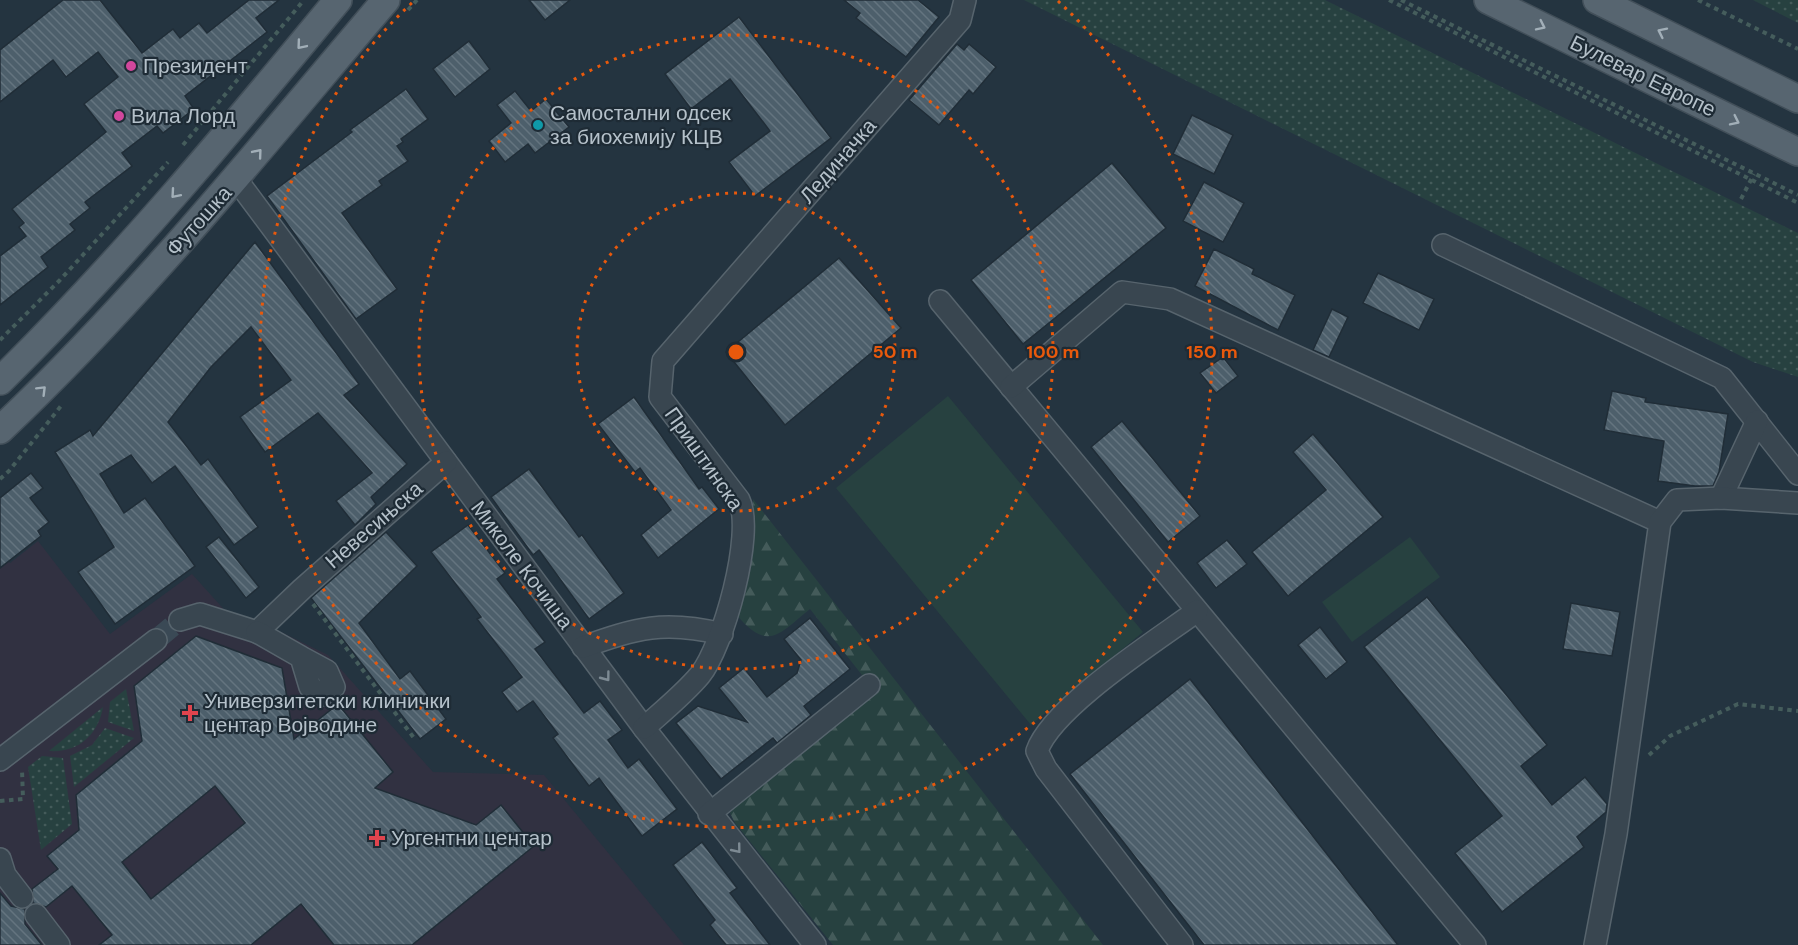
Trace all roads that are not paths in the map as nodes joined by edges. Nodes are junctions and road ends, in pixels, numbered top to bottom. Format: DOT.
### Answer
graph roads {
  1 [pos="338,0"];
  2 [pos="386,0"];
  3 [pos="965,0"];
  4 [pos="1488,0"];
  5 [pos="1597,0"];
  6 [pos="1798,99"];
  7 [pos="1798,152"];
  8 [pos="236,179"];
  9 [pos="1443,245"];
  10 [pos="940,301"];
  11 [pos="703,318"];
  12 [pos="0,381"];
  13 [pos="1011,387"];
  14 [pos="1757,421"];
  15 [pos="0,430"];
  16 [pos="446,462"];
  17 [pos="1798,474"];
  18 [pos="1721,498"];
  19 [pos="1798,503"];
  20 [pos="1660,522"];
  21 [pos="1197,611"];
  22 [pos="180,620"];
  23 [pos="257,632"];
  24 [pos="722,634"];
  25 [pos="156,640"];
  26 [pos="583,646"];
  27 [pos="301,657"];
  28 [pos="869,685"];
  29 [pos="644,728"];
  30 [pos="0,760"];
  31 [pos="709,814"];
  32 [pos="0,859"];
  33 [pos="22,897"];
  34 [pos="36,915"];
  35 [pos="59,945"];
  36 [pos="815,945"];
  37 [pos="1182,945"];
  38 [pos="1475,945"];
  39 [pos="1596,945"];
  1 -- 12 [label="main road, Футошка, one-way"];
  8 -- 2 [label="main road, Футошка, one-way"];
  3 -- 11 [label="street, Лединачка"];
  4 -- 7 [label="main road, Булевар Европе, one-way"];
  6 -- 5 [label="main road, one-way"];
  15 -- 8 [label="main road, Футошка, one-way"];
  8 -- 16 [label="street, Миколе Кочиша"];
  9 -- 14 [label="street"];
  10 -- 13 [label="street"];
  11 -- 24 [label="street, Приштинска"];
  13 -- 20 [label="street"];
  13 -- 21 [label="street"];
  14 -- 17 [label="street"];
  14 -- 18 [label="street"];
  16 -- 23 [label="street, Невесињска"];
  16 -- 26 [label="street, Миколе Кочиша"];
  18 -- 19 [label="street"];
  18 -- 20 [label="street"];
  20 -- 39 [label="street"];
  21 -- 37 [label="street"];
  21 -- 38 [label="street"];
  22 -- 23 [label="street"];
  23 -- 27 [label="street"];
  24 -- 26 [label="street"];
  24 -- 29 [label="street, Приштинска"];
  25 -- 30 [label="street"];
  26 -- 29 [label="street, Миколе Кочиша, one-way"];
  28 -- 31 [label="street"];
  29 -- 31 [label="street, Миколе Кочиша"];
  31 -- 36 [label="street, Миколе Кочиша, one-way"];
  32 -- 33 [label="street"];
  34 -- 35 [label="street"];
}
